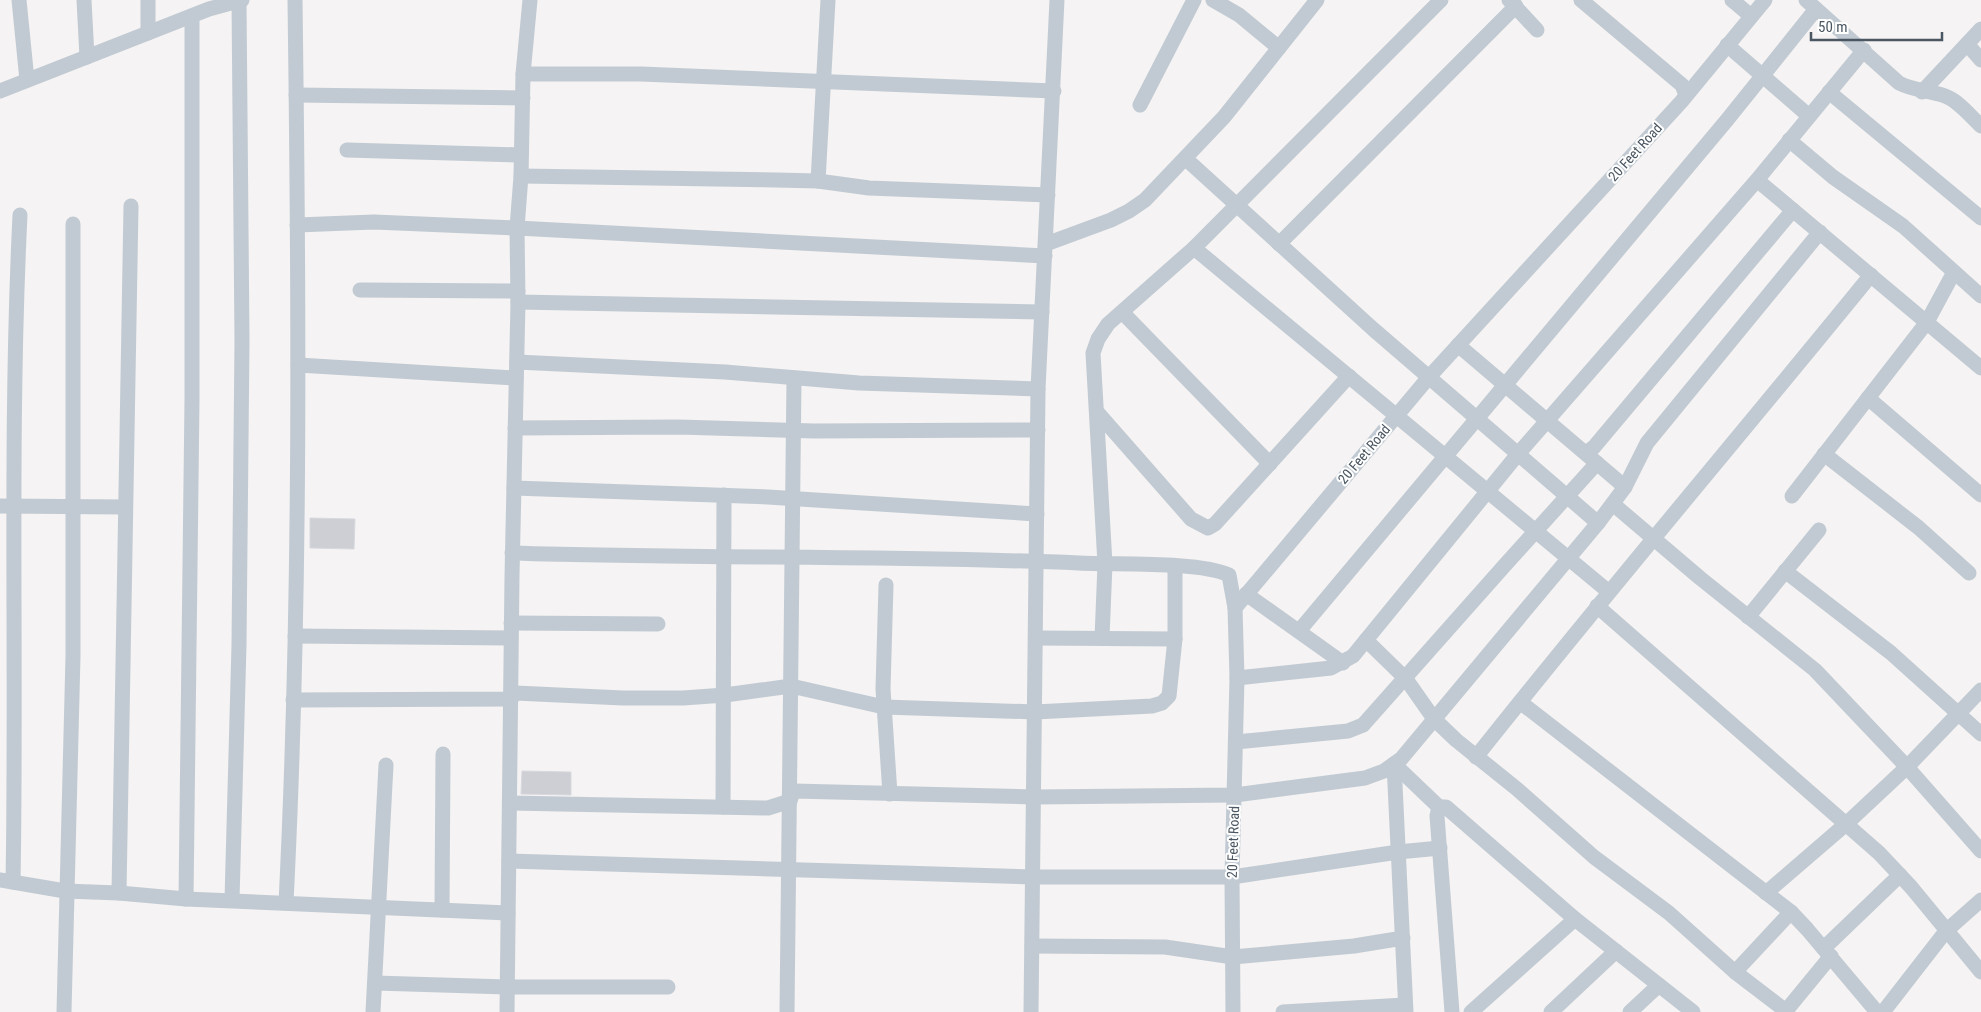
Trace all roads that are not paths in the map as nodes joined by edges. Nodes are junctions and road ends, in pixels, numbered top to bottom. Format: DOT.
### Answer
graph roads {
  1 [pos="20,0"];
  2 [pos="84,0"];
  3 [pos="148,0"];
  4 [pos="240,0"];
  5 [pos="295,0"];
  6 [pos="530,0"];
  7 [pos="828,0"];
  8 [pos="1058,0"];
  9 [pos="1194,0"];
  10 [pos="1213,0"];
  11 [pos="1316,0"];
  12 [pos="1441,0"];
  13 [pos="1581,0"];
  14 [pos="1732,0"];
  15 [pos="1765,0"];
  16 [pos="1512,3"];
  17 [pos="1811,4"];
  18 [pos="209,5"];
  19 [pos="192,16"];
  20 [pos="1751,16"];
  21 [pos="1981,29"];
  22 [pos="1537,30"];
  23 [pos="148,33"];
  24 [pos="1967,44"];
  25 [pos="1727,45"];
  26 [pos="1279,48"];
  27 [pos="1864,50"];
  28 [pos="87,56"];
  29 [pos="1981,60"];
  30 [pos="523,74"];
  31 [pos="1763,75"];
  32 [pos="27,80"];
  33 [pos="824,82"];
  34 [pos="0,91"];
  35 [pos="1054,91"];
  36 [pos="1829,92"];
  37 [pos="1922,92"];
  38 [pos="296,95"];
  39 [pos="1686,95"];
  40 [pos="523,98"];
  41 [pos="1140,105"];
  42 [pos="1810,116"];
  43 [pos="1981,126"];
  44 [pos="1790,140"];
  45 [pos="347,150"];
  46 [pos="521,155"];
  47 [pos="1186,159"];
  48 [pos="521,176"];
  49 [pos="1757,180"];
  50 [pos="818,181"];
  51 [pos="1048,195"];
  52 [pos="1236,205"];
  53 [pos="130,206"];
  54 [pos="1793,210"];
  55 [pos="20,215"];
  56 [pos="1981,218"];
  57 [pos="73,224"];
  58 [pos="297,224"];
  59 [pos="517,228"];
  60 [pos="1820,232"];
  61 [pos="1279,244"];
  62 [pos="1194,248"];
  63 [pos="1045,250"];
  64 [pos="1954,272"];
  65 [pos="1871,275"];
  66 [pos="360,290"];
  67 [pos="1981,296"];
  68 [pos="518,297"];
  69 [pos="1042,312"];
  70 [pos="1122,312"];
  71 [pos="1926,322"];
  72 [pos="1458,345"];
  73 [pos="298,365"];
  74 [pos="1981,368"];
  75 [pos="516,370"];
  76 [pos="1348,376"];
  77 [pos="1429,377"];
  78 [pos="794,378"];
  79 [pos="1506,386"];
  80 [pos="1038,389"];
  81 [pos="1868,398"];
  82 [pos="1096,412"];
  83 [pos="1396,416"];
  84 [pos="1478,419"];
  85 [pos="1548,421"];
  86 [pos="515,428"];
  87 [pos="1038,430"];
  88 [pos="793,431"];
  89 [pos="1586,453"];
  90 [pos="1518,454"];
  91 [pos="1824,454"];
  92 [pos="1445,457"];
  93 [pos="1598,463"];
  94 [pos="1270,464"];
  95 [pos="1626,487"];
  96 [pos="514,488"];
  97 [pos="1488,492"];
  98 [pos="724,495"];
  99 [pos="1981,495"];
  100 [pos="1792,496"];
  101 [pos="1568,497"];
  102 [pos="792,498"];
  103 [pos="1613,504"];
  104 [pos="8,506"];
  105 [pos="73,507"];
  106 [pos="125,507"];
  107 [pos="1037,514"];
  108 [pos="1598,523"];
  109 [pos="1819,530"];
  110 [pos="1535,532"];
  111 [pos="1654,538"];
  112 [pos="512,553"];
  113 [pos="725,557"];
  114 [pos="792,557"];
  115 [pos="1569,558"];
  116 [pos="1036,561"];
  117 [pos="1105,564"];
  118 [pos="1175,567"];
  119 [pos="1785,572"];
  120 [pos="1969,573"];
  121 [pos="886,585"];
  122 [pos="1608,592"];
  123 [pos="1246,594"];
  124 [pos="1597,606"];
  125 [pos="1235,608"];
  126 [pos="1748,617"];
  127 [pos="658,624"];
  128 [pos="511,631"];
  129 [pos="1299,631"];
  130 [pos="294,636"];
  131 [pos="1036,638"];
  132 [pos="1102,638"];
  133 [pos="1174,639"];
  134 [pos="1366,640"];
  135 [pos="1343,663"];
  136 [pos="1237,678"];
  137 [pos="1406,679"];
  138 [pos="791,686"];
  139 [pos="1981,690"];
  140 [pos="725,695"];
  141 [pos="511,699"];
  142 [pos="294,700"];
  143 [pos="1520,702"];
  144 [pos="884,707"];
  145 [pos="1035,712"];
  146 [pos="1958,713"];
  147 [pos="1434,719"];
  148 [pos="1981,734"];
  149 [pos="1236,742"];
  150 [pos="443,754"];
  151 [pos="1476,757"];
  152 [pos="1394,764"];
  153 [pos="386,765"];
  154 [pos="1907,767"];
  155 [pos="890,794"];
  156 [pos="1235,795"];
  157 [pos="1034,797"];
  158 [pos="790,801"];
  159 [pos="510,804"];
  160 [pos="723,807"];
  161 [pos="1439,807"];
  162 [pos="1846,824"];
  163 [pos="1440,848"];
  164 [pos="1981,851"];
  165 [pos="1398,852"];
  166 [pos="509,861"];
  167 [pos="789,868"];
  168 [pos="1900,875"];
  169 [pos="1033,876"];
  170 [pos="1232,876"];
  171 [pos="7,881"];
  172 [pos="65,890"];
  173 [pos="119,893"];
  174 [pos="1766,893"];
  175 [pos="186,899"];
  176 [pos="232,900"];
  177 [pos="1981,900"];
  178 [pos="286,903"];
  179 [pos="379,906"];
  180 [pos="442,910"];
  181 [pos="1791,912"];
  182 [pos="508,913"];
  183 [pos="1575,919"];
  184 [pos="1946,931"];
  185 [pos="1404,938"];
  186 [pos="1032,946"];
  187 [pos="1616,951"];
  188 [pos="1827,952"];
  189 [pos="1232,957"];
  190 [pos="1735,972"];
  191 [pos="1981,972"];
  192 [pos="375,983"];
  193 [pos="1659,985"];
  194 [pos="507,987"];
  195 [pos="668,987"];
  196 [pos="1405,1009"];
  197 [pos="64,1012"];
  198 [pos="373,1012"];
  199 [pos="507,1012"];
  200 [pos="787,1012"];
  201 [pos="1031,1012"];
  202 [pos="1233,1012"];
  203 [pos="1283,1012"];
  204 [pos="1452,1012"];
  205 [pos="1471,1012"];
  206 [pos="1551,1012"];
  207 [pos="1630,1012"];
  208 [pos="1693,1012"];
  209 [pos="1786,1012"];
  210 [pos="1877,1012"];
  211 [pos="1883,1012"];
  1 -- 32 [label="street"];
  2 -- 28 [label="street"];
  3 -- 23 [label="street"];
  4 -- 18 [label="street"];
  4 -- 176 [label="street"];
  5 -- 38 [label="street"];
  6 -- 30 [label="street"];
  7 -- 33 [label="street"];
  8 -- 35 [label="street"];
  9 -- 41 [label="street"];
  10 -- 26 [label="street"];
  11 -- 26 [label="street"];
  12 -- 52 [label="street"];
  13 -- 39 [label="street"];
  14 -- 20 [label="street"];
  15 -- 20 [label="street, 20 Feet Road"];
  16 -- 22 [label="street"];
  16 -- 61 [label="street"];
  17 -- 27 [label="street"];
  17 -- 31 [label="street"];
  18 -- 19 [label="street"];
  19 -- 23 [label="street"];
  19 -- 175 [label="street"];
  20 -- 25 [label="street, 20 Feet Road"];
  21 -- 24 [label="street"];
  23 -- 28 [label="street"];
  24 -- 29 [label="street"];
  24 -- 37 [label="street"];
  25 -- 31 [label="street"];
  25 -- 39 [label="street, 20 Feet Road"];
  26 -- 47 [label="street"];
  27 -- 36 [label="street"];
  27 -- 37 [label="street"];
  28 -- 32 [label="street"];
  30 -- 33 [label="street"];
  30 -- 40 [label="street"];
  31 -- 42 [label="street"];
  31 -- 79 [label="street"];
  32 -- 34 [label="street"];
  33 -- 35 [label="street"];
  33 -- 50 [label="street"];
  35 -- 51 [label="street"];
  36 -- 42 [label="street"];
  36 -- 56 [label="street"];
  37 -- 43 [label="street"];
  38 -- 40 [label="street"];
  38 -- 58 [label="street"];
  39 -- 72 [label="street, 20 Feet Road"];
  40 -- 46 [label="street"];
  42 -- 44 [label="street"];
  44 -- 49 [label="street"];
  44 -- 64 [label="street"];
  45 -- 46 [label="street"];
  46 -- 48 [label="street"];
  47 -- 52 [label="street"];
  47 -- 63 [label="street"];
  48 -- 50 [label="street"];
  48 -- 59 [label="street"];
  49 -- 54 [label="street"];
  49 -- 85 [label="street"];
  50 -- 51 [label="street"];
  51 -- 63 [label="street"];
  52 -- 61 [label="street"];
  52 -- 62 [label="street"];
  53 -- 106 [label="street"];
  54 -- 60 [label="street"];
  54 -- 89 [label="street"];
  55 -- 104 [label="street"];
  57 -- 105 [label="street"];
  58 -- 59 [label="street"];
  58 -- 73 [label="street"];
  59 -- 63 [label="street"];
  59 -- 68 [label="street"];
  60 -- 65 [label="street"];
  60 -- 95 [label="street"];
  61 -- 77 [label="street"];
  62 -- 70 [label="street"];
  62 -- 76 [label="street"];
  63 -- 69 [label="street"];
  64 -- 67 [label="street"];
  64 -- 71 [label="street"];
  65 -- 71 [label="street"];
  65 -- 111 [label="street"];
  66 -- 68 [label="street"];
  68 -- 69 [label="street"];
  68 -- 75 [label="street"];
  69 -- 80 [label="street"];
  70 -- 82 [label="street"];
  70 -- 94 [label="street"];
  71 -- 74 [label="street"];
  71 -- 81 [label="street"];
  72 -- 77 [label="street, 20 Feet Road"];
  72 -- 79 [label="street"];
  73 -- 75 [label="street"];
  73 -- 130 [label="street"];
  75 -- 78 [label="street"];
  75 -- 86 [label="street"];
  76 -- 83 [label="street"];
  76 -- 94 [label="street"];
  77 -- 83 [label="street, 20 Feet Road"];
  77 -- 84 [label="street"];
  78 -- 80 [label="street"];
  78 -- 88 [label="street"];
  79 -- 84 [label="street"];
  79 -- 85 [label="street"];
  80 -- 87 [label="street"];
  81 -- 91 [label="street"];
  81 -- 99 [label="street"];
  82 -- 94 [label="street"];
  82 -- 117 [label="street"];
  83 -- 92 [label="street"];
  83 -- 123 [label="street, 20 Feet Road"];
  84 -- 90 [label="street"];
  84 -- 92 [label="street"];
  85 -- 89 [label="street"];
  85 -- 90 [label="street"];
  86 -- 88 [label="street"];
  86 -- 96 [label="street"];
  87 -- 88 [label="street"];
  87 -- 107 [label="street"];
  88 -- 102 [label="street"];
  89 -- 93 [label="street"];
  90 -- 97 [label="street"];
  90 -- 101 [label="street"];
  91 -- 100 [label="street"];
  91 -- 120 [label="street"];
  92 -- 97 [label="street"];
  92 -- 129 [label="street"];
  93 -- 95 [label="street"];
  93 -- 101 [label="street"];
  95 -- 103 [label="street"];
  96 -- 98 [label="street"];
  96 -- 112 [label="street"];
  97 -- 110 [label="street"];
  97 -- 134 [label="street"];
  98 -- 102 [label="street"];
  98 -- 113 [label="street"];
  101 -- 108 [label="street"];
  101 -- 110 [label="street"];
  102 -- 107 [label="street"];
  102 -- 114 [label="street"];
  103 -- 108 [label="street"];
  103 -- 111 [label="street"];
  104 -- 105 [label="street"];
  104 -- 171 [label="street"];
  105 -- 106 [label="street"];
  105 -- 172 [label="street"];
  106 -- 173 [label="street"];
  107 -- 116 [label="street"];
  108 -- 115 [label="street"];
  109 -- 119 [label="street"];
  110 -- 115 [label="street"];
  110 -- 137 [label="street"];
  111 -- 122 [label="street"];
  111 -- 126 [label="street"];
  112 -- 113 [label="street"];
  112 -- 128 [label="street"];
  113 -- 114 [label="street"];
  113 -- 140 [label="street"];
  114 -- 116 [label="street"];
  114 -- 138 [label="street"];
  115 -- 122 [label="street"];
  115 -- 147 [label="street"];
  116 -- 117 [label="street"];
  116 -- 131 [label="street"];
  117 -- 118 [label="street"];
  117 -- 132 [label="street"];
  118 -- 125 [label="street"];
  118 -- 133 [label="street"];
  119 -- 126 [label="street"];
  119 -- 146 [label="street"];
  121 -- 144 [label="street"];
  122 -- 124 [label="street"];
  123 -- 125 [label="street, 20 Feet Road"];
  123 -- 129 [label="street"];
  124 -- 143 [label="street"];
  124 -- 162 [label="street"];
  125 -- 136 [label="street, 20 Feet Road"];
  126 -- 154 [label="street"];
  127 -- 128 [label="street"];
  128 -- 130 [label="street"];
  128 -- 141 [label="street"];
  129 -- 135 [label="street"];
  130 -- 142 [label="street"];
  131 -- 132 [label="street"];
  131 -- 145 [label="street"];
  132 -- 133 [label="street"];
  133 -- 145 [label="street"];
  134 -- 135 [label="street"];
  134 -- 137 [label="street"];
  135 -- 136 [label="street"];
  136 -- 149 [label="street, 20 Feet Road"];
  137 -- 147 [label="street"];
  137 -- 149 [label="street"];
  138 -- 140 [label="street"];
  138 -- 144 [label="street"];
  138 -- 158 [label="street"];
  139 -- 146 [label="street"];
  140 -- 141 [label="street"];
  140 -- 160 [label="street"];
  141 -- 142 [label="street"];
  141 -- 159 [label="street"];
  142 -- 178 [label="street"];
  143 -- 151 [label="street"];
  143 -- 174 [label="street"];
  144 -- 145 [label="street"];
  144 -- 155 [label="street"];
  145 -- 157 [label="street"];
  146 -- 148 [label="street"];
  146 -- 154 [label="street"];
  147 -- 151 [label="street"];
  147 -- 152 [label="street"];
  149 -- 156 [label="street, 20 Feet Road"];
  150 -- 180 [label="street"];
  151 -- 190 [label="street"];
  152 -- 156 [label="street"];
  152 -- 161 [label="street"];
  152 -- 165 [label="street"];
  153 -- 179 [label="street"];
  154 -- 162 [label="street"];
  154 -- 164 [label="street"];
  155 -- 157 [label="street"];
  155 -- 158 [label="street"];
  156 -- 157 [label="street"];
  156 -- 170 [label="street, 20 Feet Road"];
  157 -- 169 [label="street"];
  158 -- 160 [label="street"];
  158 -- 167 [label="street"];
  159 -- 160 [label="street"];
  159 -- 166 [label="street"];
  161 -- 163 [label="street"];
  161 -- 183 [label="street"];
  162 -- 168 [label="street"];
  162 -- 174 [label="street"];
  163 -- 165 [label="street"];
  163 -- 204 [label="street"];
  165 -- 170 [label="street"];
  165 -- 185 [label="street"];
  166 -- 167 [label="street"];
  166 -- 182 [label="street"];
  167 -- 169 [label="street"];
  167 -- 200 [label="street"];
  168 -- 184 [label="street"];
  168 -- 188 [label="street"];
  169 -- 170 [label="street"];
  169 -- 186 [label="street"];
  170 -- 189 [label="street, 20 Feet Road"];
  171 -- 172 [label="street"];
  172 -- 173 [label="street"];
  172 -- 197 [label="street"];
  173 -- 175 [label="street"];
  174 -- 181 [label="street"];
  175 -- 176 [label="street"];
  176 -- 178 [label="street"];
  177 -- 184 [label="street"];
  178 -- 179 [label="street"];
  179 -- 180 [label="street"];
  179 -- 192 [label="street"];
  180 -- 182 [label="street"];
  181 -- 188 [label="street"];
  181 -- 190 [label="street"];
  182 -- 194 [label="street"];
  183 -- 187 [label="street"];
  183 -- 205 [label="street"];
  184 -- 191 [label="street"];
  184 -- 211 [label="street"];
  185 -- 189 [label="street"];
  185 -- 196 [label="street"];
  186 -- 189 [label="street"];
  186 -- 201 [label="street"];
  187 -- 193 [label="street"];
  187 -- 206 [label="street"];
  188 -- 209 [label="street"];
  188 -- 210 [label="street"];
  189 -- 202 [label="street, 20 Feet Road"];
  190 -- 209 [label="street"];
  192 -- 194 [label="street"];
  192 -- 198 [label="street"];
  193 -- 207 [label="street"];
  193 -- 208 [label="street"];
  194 -- 195 [label="street"];
  194 -- 199 [label="street"];
  196 -- 203 [label="street"];
}
